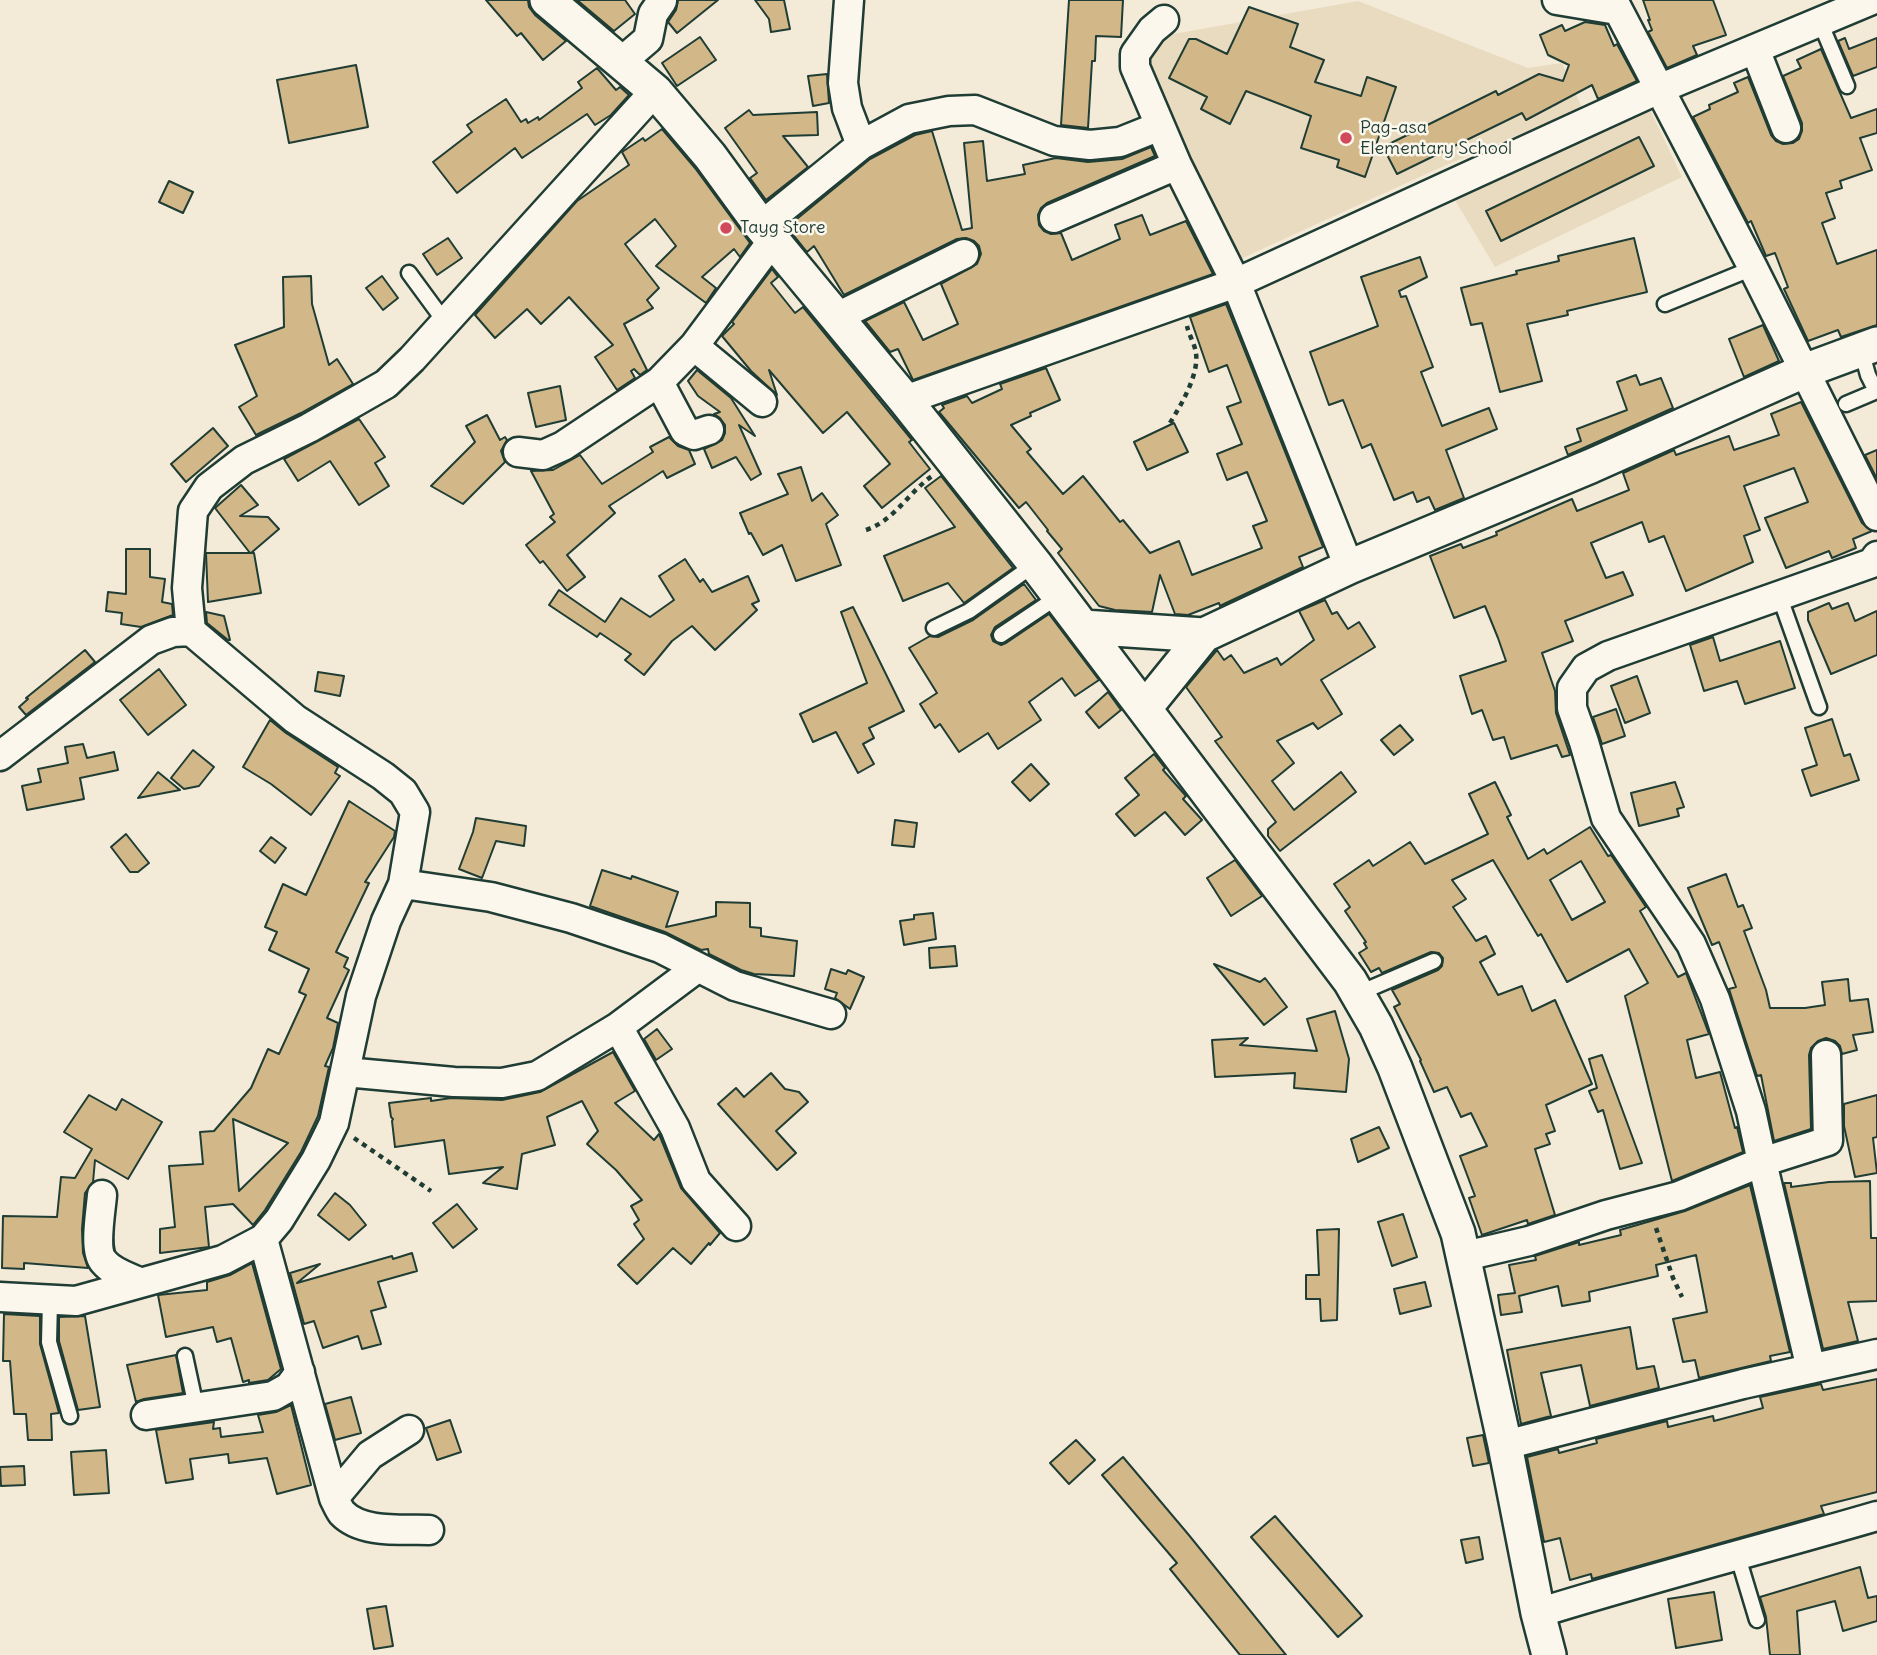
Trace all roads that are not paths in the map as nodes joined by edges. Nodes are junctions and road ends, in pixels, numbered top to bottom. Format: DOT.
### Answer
graph roads {
  1 [pos="547,0"];
  2 [pos="849,0"];
  3 [pos="1558,0"];
  4 [pos="1872,0"];
  5 [pos="662,1"];
  6 [pos="1615,5"];
  7 [pos="1164,20"];
  8 [pos="1820,22"];
  9 [pos="1755,50"];
  10 [pos="621,62"];
  11 [pos="1847,86"];
  12 [pos="1659,89"];
  13 [pos="655,91"];
  14 [pos="1160,126"];
  15 [pos="1786,128"];
  16 [pos="860,145"];
  17 [pos="1177,165"];
  18 [pos="1054,218"];
  19 [pos="767,233"];
  20 [pos="964,254"];
  21 [pos="1753,268"];
  22 [pos="409,273"];
  23 [pos="1236,283"];
  24 [pos="1665,304"];
  25 [pos="835,318"];
  26 [pos="445,322"];
  27 [pos="694,346"];
  28 [pos="1869,347"];
  29 [pos="1804,371"];
  30 [pos="659,382"];
  31 [pos="1877,391"];
  32 [pos="905,400"];
  33 [pos="762,402"];
  34 [pos="1846,404"];
  35 [pos="709,430"];
  36 [pos="518,452"];
  37 [pos="1877,516"];
  38 [pos="1877,556"];
  39 [pos="1035,565"];
  40 [pos="1349,567"];
  41 [pos="1779,595"];
  42 [pos="1059,596"];
  43 [pos="1083,627"];
  44 [pos="934,628"];
  45 [pos="191,631"];
  46 [pos="1001,635"];
  47 [pos="1204,635"];
  48 [pos="1819,707"];
  49 [pos="1145,708"];
  50 [pos="0,755"];
  51 [pos="403,884"];
  52 [pos="1434,961"];
  53 [pos="697,968"];
  54 [pos="1357,994"];
  55 [pos="831,1014"];
  56 [pos="618,1027"];
  57 [pos="1826,1055"];
  58 [pos="345,1072"];
  59 [pos="1762,1162"];
  60 [pos="102,1195"];
  61 [pos="736,1226"];
  62 [pos="262,1239"];
  63 [pos="1465,1256"];
  64 [pos="139,1282"];
  65 [pos="0,1297"];
  66 [pos="50,1301"];
  67 [pos="1877,1354"];
  68 [pos="185,1356"];
  69 [pos="1811,1369"];
  70 [pos="300,1372"];
  71 [pos="196,1407"];
  72 [pos="146,1415"];
  73 [pos="69,1416"];
  74 [pos="409,1430"];
  75 [pos="1505,1445"];
  76 [pos="334,1497"];
  77 [pos="1877,1516"];
  78 [pos="429,1530"];
  79 [pos="1738,1557"];
  80 [pos="1538,1613"];
  81 [pos="1757,1620"];
  82 [pos="1549,1655"];
  1 -- 10 [label="street"];
  2 -- 16 [label="street"];
  3 -- 6 [label="street"];
  4 -- 8 [label="street"];
  5 -- 10 [label="street"];
  6 -- 12 [label="street"];
  7 -- 14 [label="street"];
  8 -- 9 [label="street"];
  8 -- 11 [label="lane"];
  9 -- 12 [label="street"];
  9 -- 15 [label="street"];
  10 -- 13 [label="street"];
  12 -- 21 [label="street"];
  12 -- 23 [label="street"];
  13 -- 19 [label="street"];
  13 -- 26 [label="street"];
  14 -- 16 [label="street"];
  14 -- 17 [label="street"];
  16 -- 19 [label="street"];
  17 -- 18 [label="street"];
  17 -- 23 [label="street"];
  19 -- 25 [label="street"];
  19 -- 27 [label="street"];
  20 -- 25 [label="street"];
  21 -- 24 [label="lane"];
  21 -- 29 [label="street"];
  22 -- 26 [label="lane"];
  23 -- 32 [label="street"];
  23 -- 40 [label="street"];
  25 -- 32 [label="street"];
  26 -- 45 [label="street"];
  27 -- 30 [label="street"];
  27 -- 33 [label="street"];
  28 -- 29 [label="street"];
  28 -- 31 [label="lane"];
  29 -- 37 [label="street"];
  29 -- 40 [label="street"];
  30 -- 35 [label="street"];
  30 -- 36 [label="street"];
  31 -- 34 [label="lane"];
  32 -- 39 [label="street"];
  38 -- 41 [label="street"];
  39 -- 42 [label="street"];
  39 -- 44 [label="lane"];
  40 -- 47 [label="street"];
  41 -- 48 [label="lane"];
  41 -- 59 [label="street"];
  42 -- 43 [label="street"];
  42 -- 46 [label="lane"];
  43 -- 47 [label="street"];
  43 -- 49 [label="street"];
  45 -- 50 [label="street"];
  45 -- 51 [label="street"];
  47 -- 49 [label="street"];
  49 -- 54 [label="street"];
  51 -- 53 [label="street"];
  51 -- 58 [label="street"];
  52 -- 54 [label="lane"];
  53 -- 55 [label="street"];
  53 -- 56 [label="street"];
  54 -- 63 [label="street"];
  56 -- 58 [label="street"];
  56 -- 61 [label="street"];
  57 -- 59 [label="street"];
  58 -- 62 [label="street"];
  59 -- 63 [label="street"];
  59 -- 69 [label="street"];
  60 -- 64 [label="street"];
  62 -- 64 [label="street"];
  62 -- 70 [label="street"];
  63 -- 75 [label="street"];
  64 -- 66 [label="street"];
  65 -- 66 [label="street"];
  66 -- 73 [label="lane"];
  67 -- 69 [label="street"];
  68 -- 71 [label="lane"];
  69 -- 75 [label="street"];
  70 -- 71 [label="street"];
  70 -- 76 [label="street"];
  71 -- 72 [label="street"];
  74 -- 76 [label="street"];
  75 -- 80 [label="street"];
  76 -- 78 [label="street"];
  77 -- 79 [label="street"];
  79 -- 80 [label="street"];
  79 -- 81 [label="lane"];
  80 -- 82 [label="street"];
}
